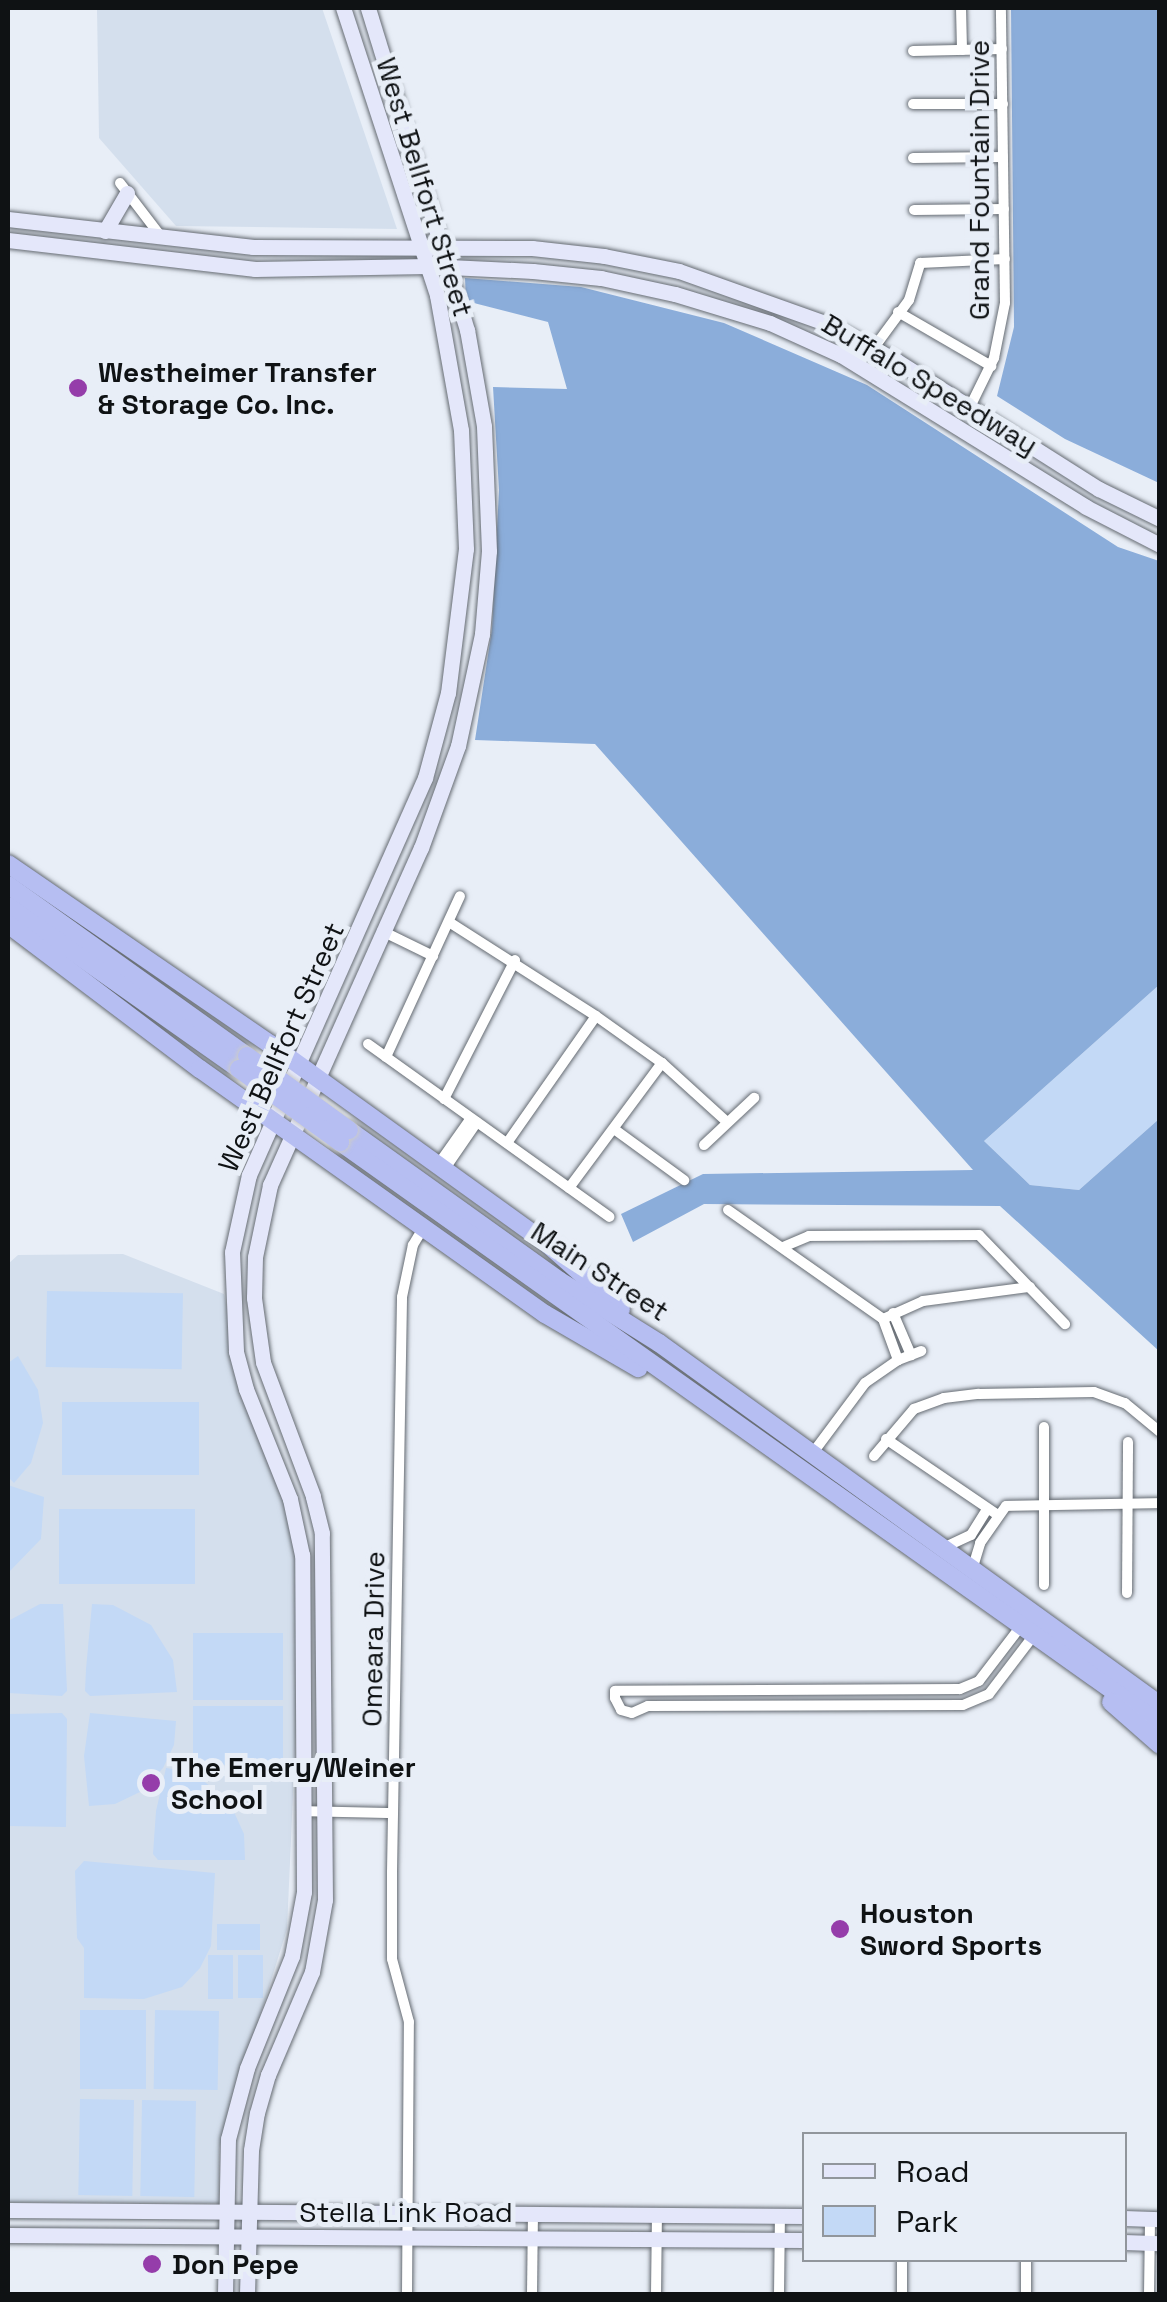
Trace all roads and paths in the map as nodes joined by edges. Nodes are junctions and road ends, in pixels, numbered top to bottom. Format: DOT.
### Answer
graph roads {
  1 [pos="344,8"];
  2 [pos="368,8"];
  3 [pos="961,8"];
  4 [pos="1001,8"];
  5 [pos="1002,49"];
  6 [pos="913,50"];
  7 [pos="962,50"];
  8 [pos="912,104"];
  9 [pos="1003,104"];
  10 [pos="1004,157"];
  11 [pos="913,158"];
  12 [pos="123,188"];
  13 [pos="1004,209"];
  14 [pos="914,210"];
  15 [pos="11,219"];
  16 [pos="106,231"];
  17 [pos="162,238"];
  18 [pos="18,245"];
  19 [pos="422,247"];
  20 [pos="442,247"];
  21 [pos="160,259"];
  22 [pos="632,260"];
  23 [pos="1005,260"];
  24 [pos="428,266"];
  25 [pos="448,267"];
  26 [pos="628,283"];
  27 [pos="898,312"];
  28 [pos="850,336"];
  29 [pos="873,348"];
  30 [pos="841,354"];
  31 [pos="991,366"];
  32 [pos="970,406"];
  33 [pos="484,426"];
  34 [pos="959,426"];
  35 [pos="461,430"];
  36 [pos="1121,500"];
  37 [pos="1160,519"];
  38 [pos="1112,521"];
  39 [pos="1160,546"];
  40 [pos="466,549"];
  41 [pos="488,551"];
  42 [pos="425,778"];
  43 [pos="444,786"];
  44 [pos="8,864"];
  45 [pos="8,885"];
  46 [pos="460,896"];
  47 [pos="8,906"];
  48 [pos="363,922"];
  49 [pos="449,922"];
  50 [pos="8,924"];
  51 [pos="382,931"];
  52 [pos="433,956"];
  53 [pos="515,960"];
  54 [pos="596,1016"];
  55 [pos="270,1044"];
  56 [pos="368,1044"];
  57 [pos="386,1057"];
  58 [pos="243,1063"];
  59 [pos="662,1063"];
  60 [pos="299,1065"];
  61 [pos="318,1079"];
  62 [pos="228,1088"];
  63 [pos="754,1098"];
  64 [pos="444,1099"];
  65 [pos="357,1107"];
  66 [pos="272,1119"];
  67 [pos="474,1120"];
  68 [pos="727,1122"];
  69 [pos="614,1129"];
  70 [pos="292,1133"];
  71 [pos="345,1136"];
  72 [pos="507,1143"];
  73 [pos="704,1144"];
  74 [pos="321,1153"];
  75 [pos="442,1168"];
  76 [pos="684,1180"];
  77 [pos="569,1188"];
  78 [pos="728,1210"];
  79 [pos="610,1218"];
  80 [pos="424,1226"];
  81 [pos="783,1247"];
  82 [pos="230,1284"];
  83 [pos="254,1285"];
  84 [pos="1030,1286"];
  85 [pos="888,1316"];
  86 [pos="1066,1324"];
  87 [pos="659,1343"];
  88 [pos="898,1360"];
  89 [pos="286,1425"];
  90 [pos="738,1425"];
  91 [pos="1044,1427"];
  92 [pos="1160,1432"];
  93 [pos="265,1434"];
  94 [pos="886,1439"];
  95 [pos="1128,1442"];
  96 [pos="811,1456"];
  97 [pos="874,1456"];
  98 [pos="1044,1503"];
  99 [pos="1127,1503"];
  100 [pos="1160,1503"];
  101 [pos="993,1512"];
  102 [pos="980,1532"];
  103 [pos="943,1548"];
  104 [pos="972,1570"];
  105 [pos="326,1584"];
  106 [pos="303,1585"];
  107 [pos="1044,1585"];
  108 [pos="1127,1593"];
  109 [pos="1034,1628"];
  110 [pos="1052,1648"];
  111 [pos="794,1689"];
  112 [pos="935,1689"];
  113 [pos="670,1690"];
  114 [pos="1160,1691"];
  115 [pos="794,1705"];
  116 [pos="935,1705"];
  117 [pos="1160,1705"];
  118 [pos="670,1706"];
  119 [pos="1160,1724"];
  120 [pos="1160,1745"];
  121 [pos="303,1811"];
  122 [pos="326,1812"];
  123 [pos="393,1813"];
  124 [pos="254,2050"];
  125 [pos="274,2061"];
  126 [pos="8,2210"];
  127 [pos="227,2212"];
  128 [pos="248,2212"];
  129 [pos="408,2213"];
  130 [pos="533,2214"];
  131 [pos="657,2215"];
  132 [pos="780,2216"];
  133 [pos="802,2216"];
  134 [pos="1127,2218"];
  135 [pos="1155,2219"];
  136 [pos="8,2234"];
  137 [pos="227,2235"];
  138 [pos="248,2236"];
  139 [pos="408,2237"];
  140 [pos="532,2238"];
  141 [pos="656,2239"];
  142 [pos="780,2240"];
  143 [pos="802,2240"];
  144 [pos="1127,2242"];
  145 [pos="1154,2242"];
  146 [pos="902,2262"];
  147 [pos="1026,2262"];
  148 [pos="225,2294"];
  149 [pos="247,2294"];
  150 [pos="408,2294"];
  151 [pos="532,2294"];
  152 [pos="656,2294"];
  153 [pos="779,2294"];
  154 [pos="902,2294"];
  155 [pos="1026,2294"];
  156 [pos="1149,2294"];
  1 -- 19 [label="main road, West Bellfort Street"];
  2 -- 20 [label="main road, West Bellfort Street"];
  3 -- 7 [label="street"];
  4 -- 5 [label="street, Grand Fountain Drive"];
  5 -- 7 [label="street"];
  5 -- 9 [label="street, Grand Fountain Drive"];
  6 -- 7 [label="street"];
  8 -- 9 [label="street"];
  9 -- 10 [label="street, Grand Fountain Drive"];
  10 -- 11 [label="street"];
  10 -- 13 [label="street, Grand Fountain Drive"];
  12 -- 16 [label="main road"];
  12 -- 17 [label="street"];
  13 -- 14 [label="street"];
  13 -- 23 [label="street, Grand Fountain Drive"];
  15 -- 16 [label="main road, Buffalo Speedway"];
  15 -- 18 [label="main road"];
  16 -- 17 [label="main road, Buffalo Speedway"];
  17 -- 19 [label="main road, Buffalo Speedway"];
  17 -- 21 [label="main road"];
  18 -- 21 [label="main road, Buffalo Speedway"];
  19 -- 20 [label="main road, Buffalo Speedway"];
  19 -- 24 [label="main road, West Bellfort Street"];
  20 -- 22 [label="main road, Buffalo Speedway"];
  20 -- 25 [label="main road, West Bellfort Street"];
  21 -- 24 [label="main road, Buffalo Speedway"];
  22 -- 26 [label="main road"];
  22 -- 28 [label="main road, Buffalo Speedway"];
  23 -- 27 [label="street"];
  23 -- 31 [label="street, Grand Fountain Drive"];
  24 -- 25 [label="main road, Buffalo Speedway"];
  24 -- 35 [label="main road, West Bellfort Street"];
  25 -- 26 [label="main road, Buffalo Speedway"];
  25 -- 33 [label="main road, West Bellfort Street"];
  26 -- 30 [label="main road, Buffalo Speedway"];
  27 -- 29 [label="street"];
  27 -- 31 [label="street"];
  28 -- 29 [label="main road, Buffalo Speedway"];
  28 -- 30 [label="main road"];
  29 -- 32 [label="main road, Buffalo Speedway"];
  30 -- 34 [label="main road, Buffalo Speedway"];
  31 -- 32 [label="street, Grand Fountain Drive"];
  32 -- 34 [label="main road"];
  32 -- 36 [label="main road, Buffalo Speedway"];
  33 -- 35 [label="main road"];
  33 -- 41 [label="main road, West Bellfort Street"];
  34 -- 38 [label="main road, Buffalo Speedway"];
  35 -- 40 [label="main road, West Bellfort Street"];
  36 -- 37 [label="main road, Buffalo Speedway"];
  36 -- 38 [label="main road"];
  38 -- 39 [label="main road, Buffalo Speedway"];
  40 -- 41 [label="main road"];
  40 -- 42 [label="main road, West Bellfort Street"];
  41 -- 43 [label="main road, West Bellfort Street"];
  42 -- 43 [label="main road"];
  42 -- 48 [label="main road, West Bellfort Street"];
  43 -- 51 [label="main road, West Bellfort Street"];
  44 -- 55 [label="highway"];
  45 -- 58 [label="highway, Main Street"];
  46 -- 49 [label="street"];
  47 -- 58 [label="highway, Main Street"];
  48 -- 51 [label="main road"];
  48 -- 60 [label="main road, West Bellfort Street"];
  49 -- 52 [label="street"];
  49 -- 53 [label="street"];
  50 -- 62 [label="highway"];
  51 -- 52 [label="street"];
  51 -- 61 [label="main road, West Bellfort Street"];
  52 -- 57 [label="street"];
  53 -- 54 [label="street"];
  53 -- 64 [label="street"];
  54 -- 59 [label="street"];
  54 -- 72 [label="street"];
  55 -- 60 [label="highway"];
  55 -- 62 [label="highway"];
  56 -- 57 [label="street"];
  57 -- 64 [label="street"];
  58 -- 71 [label="highway, Main Street, bridge"];
  59 -- 68 [label="street"];
  59 -- 69 [label="street"];
  60 -- 61 [label="highway"];
  60 -- 66 [label="main road, West Bellfort Street"];
  61 -- 65 [label="highway"];
  61 -- 70 [label="main road, West Bellfort Street"];
  62 -- 66 [label="highway"];
  63 -- 68 [label="street"];
  64 -- 67 [label="street"];
  65 -- 74 [label="highway"];
  65 -- 75 [label="highway"];
  66 -- 70 [label="highway"];
  66 -- 82 [label="main road, West Bellfort Street"];
  67 -- 72 [label="street"];
  67 -- 75 [label="street"];
  68 -- 73 [label="street"];
  69 -- 76 [label="street"];
  69 -- 77 [label="street"];
  70 -- 74 [label="highway"];
  70 -- 83 [label="main road, West Bellfort Street"];
  71 -- 87 [label="highway, Main Street"];
  71 -- 90 [label="highway, Main Street"];
  72 -- 77 [label="street"];
  74 -- 80 [label="highway"];
  75 -- 87 [label="highway"];
  77 -- 79 [label="street"];
  78 -- 81 [label="street"];
  80 -- 90 [label="highway"];
  80 -- 123 [label="street, Omeara Drive"];
  81 -- 84 [label="street"];
  81 -- 85 [label="street"];
  82 -- 83 [label="main road"];
  82 -- 93 [label="main road, West Bellfort Street"];
  83 -- 89 [label="main road, West Bellfort Street"];
  84 -- 85 [label="street"];
  84 -- 86 [label="street"];
  85 -- 88 [label="street"];
  85 -- 88 [label="street"];
  87 -- 96 [label="highway, Main Street"];
  88 -- 96 [label="street"];
  89 -- 93 [label="main road"];
  89 -- 105 [label="main road, West Bellfort Street"];
  90 -- 109 [label="highway, Main Street"];
  91 -- 98 [label="street"];
  92 -- 94 [label="street"];
  93 -- 106 [label="main road, West Bellfort Street"];
  94 -- 97 [label="street"];
  94 -- 101 [label="street"];
  95 -- 99 [label="street"];
  96 -- 103 [label="highway, Main Street"];
  98 -- 99 [label="street"];
  98 -- 101 [label="street"];
  98 -- 107 [label="street"];
  99 -- 100 [label="street"];
  99 -- 108 [label="street"];
  101 -- 102 [label="street"];
  102 -- 103 [label="street"];
  102 -- 104 [label="street"];
  103 -- 104 [label="highway, Main Street"];
  104 -- 109 [label="highway, Main Street"];
  105 -- 106 [label="main road"];
  105 -- 122 [label="main road, West Bellfort Street"];
  106 -- 121 [label="main road, West Bellfort Street"];
  109 -- 110 [label="highway, Main Street"];
  109 -- 112 [label="street"];
  109 -- 114 [label="highway"];
  109 -- 116 [label="street"];
  109 -- 117 [label="highway, Main Street"];
  110 -- 119 [label="highway, Main Street"];
  110 -- 120 [label="highway"];
  111 -- 112 [label="street"];
  111 -- 113 [label="street"];
  111 -- 115 [label="street"];
  112 -- 116 [label="street"];
  113 -- 118 [label="street"];
  113 -- 118 [label="street"];
  115 -- 116 [label="street"];
  115 -- 118 [label="street"];
  121 -- 122 [label="street"];
  121 -- 124 [label="main road, West Bellfort Street"];
  122 -- 123 [label="street"];
  122 -- 125 [label="main road, West Bellfort Street"];
  123 -- 129 [label="street, Omeara Drive"];
  124 -- 125 [label="main road"];
  124 -- 127 [label="main road, West Bellfort Street"];
  125 -- 128 [label="main road, West Bellfort Street"];
  126 -- 127 [label="main road, Stella Link Road"];
  127 -- 128 [label="main road, Stella Link Road"];
  127 -- 137 [label="main road, West Bellfort Street"];
  128 -- 129 [label="main road, Stella Link Road"];
  128 -- 138 [label="main road, West Bellfort Street"];
  129 -- 130 [label="main road, Stella Link Road"];
  129 -- 139 [label="street, Omeara Drive"];
  130 -- 131 [label="main road, Stella Link Road"];
  130 -- 140 [label="street"];
  131 -- 132 [label="main road, Stella Link Road"];
  131 -- 141 [label="street"];
  132 -- 133 [label="main road, Stella Link Road"];
  132 -- 142 [label="street"];
  134 -- 135 [label="main road"];
  135 -- 145 [label="street"];
  136 -- 137 [label="main road, Stella Link Road"];
  137 -- 138 [label="main road, Stella Link Road"];
  137 -- 148 [label="main road, West Bellfort Street"];
  138 -- 139 [label="main road, Stella Link Road"];
  138 -- 149 [label="main road, West Bellfort Street"];
  139 -- 140 [label="main road, Stella Link Road"];
  139 -- 150 [label="street, Omeara Drive"];
  140 -- 141 [label="main road, Stella Link Road"];
  140 -- 151 [label="street"];
  141 -- 142 [label="main road, Stella Link Road"];
  141 -- 152 [label="street"];
  142 -- 143 [label="main road, Stella Link Road"];
  142 -- 153 [label="street"];
  144 -- 145 [label="main road"];
  145 -- 156 [label="street"];
  146 -- 154 [label="street"];
  147 -- 155 [label="street"];
}
